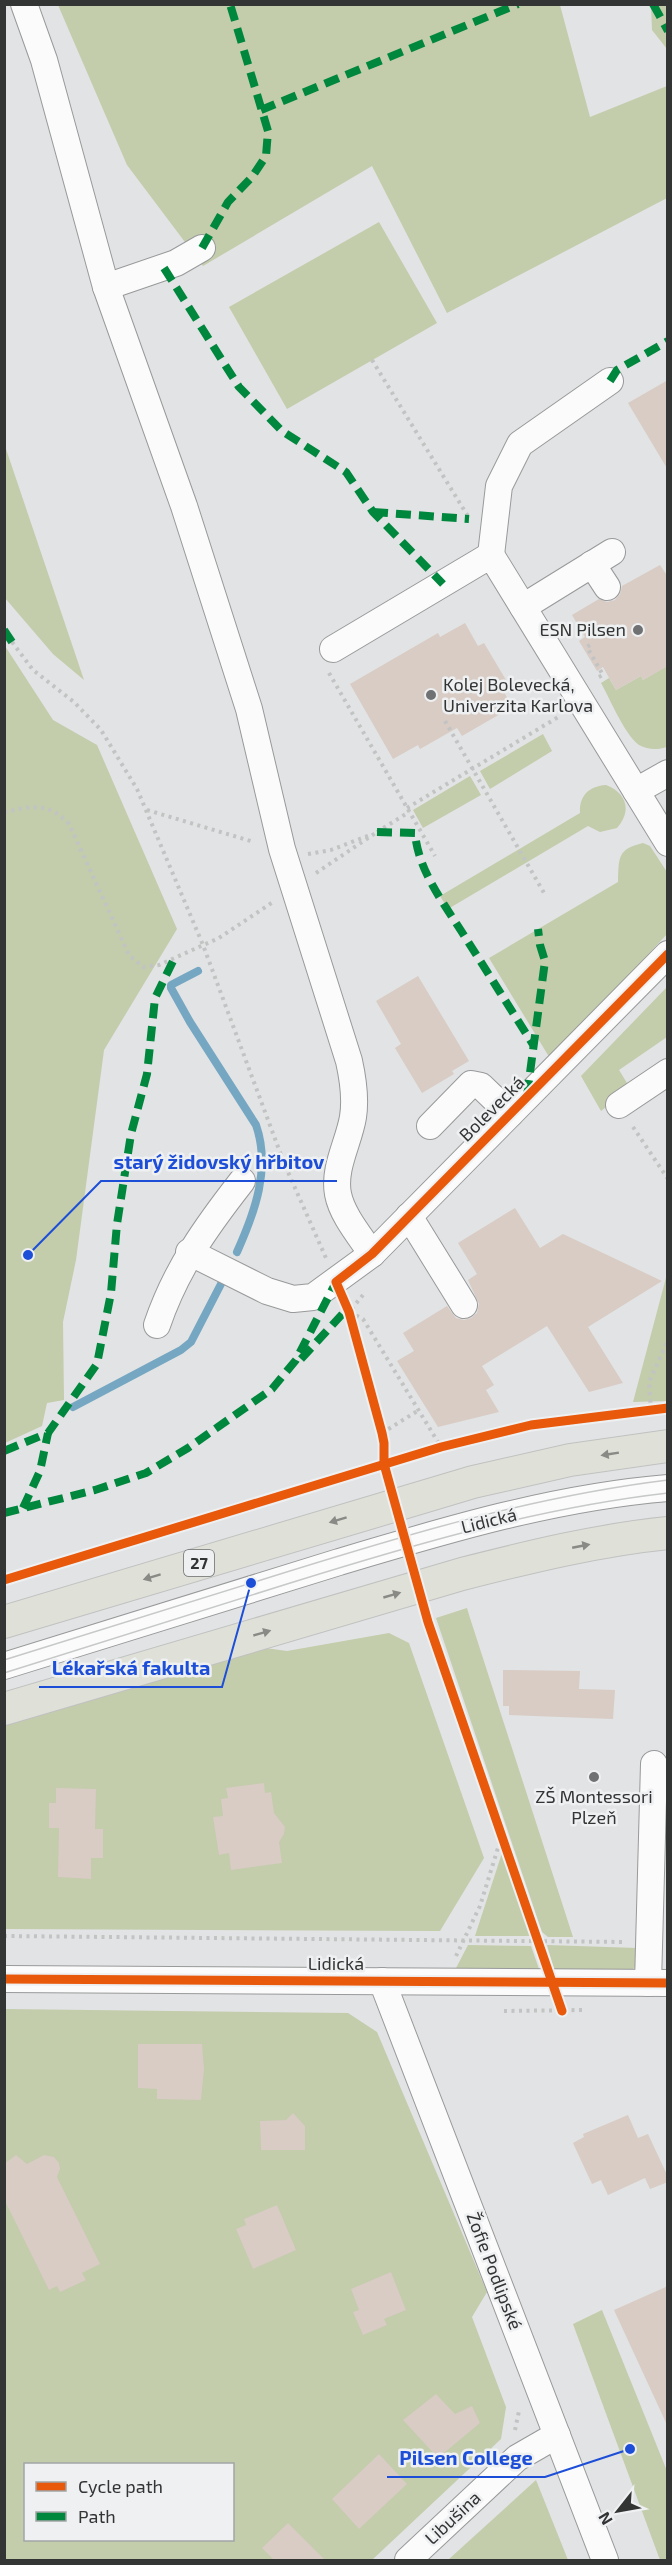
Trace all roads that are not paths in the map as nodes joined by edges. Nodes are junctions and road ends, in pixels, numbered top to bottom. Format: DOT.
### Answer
graph roads {
  1 [pos="24,4"];
  2 [pos="202,248"];
  3 [pos="106,287"];
  4 [pos="610,381"];
  5 [pos="491,555"];
  6 [pos="607,587"];
  7 [pos="523,607"];
  8 [pos="335,659"];
  9 [pos="668,773"];
  10 [pos="636,791"];
  11 [pos="668,843"];
  12 [pos="668,954"];
  13 [pos="668,1072"];
  14 [pos="619,1105"];
  15 [pos="510,1114"];
  16 [pos="430,1126"];
  17 [pos="242,1181"];
  18 [pos="409,1216"];
  19 [pos="189,1252"];
  20 [pos="372,1254"];
  21 [pos="464,1305"];
  22 [pos="157,1324"];
  23 [pos="668,1446"];
  24 [pos="668,1488"];
  25 [pos="668,1533"];
  26 [pos="4,1622"];
  27 [pos="4,1666"];
  28 [pos="4,1709"];
  29 [pos="654,1764"];
  30 [pos="4,1979"];
  31 [pos="382,1981"];
  32 [pos="658,1983"];
  33 [pos="557,2434"];
  34 [pos="408,2560"];
  35 [pos="605,2560"];
  1 -- 3 [label="street"];
  2 -- 3 [label="street"];
  3 -- 20 [label="street"];
  4 -- 5 [label="street"];
  5 -- 7 [label="street"];
  5 -- 8 [label="street"];
  6 -- 7 [label="street"];
  7 -- 10 [label="street"];
  9 -- 10 [label="street"];
  10 -- 11 [label="street"];
  12 -- 15 [label="street, Bolevecká"];
  13 -- 14 [label="street"];
  15 -- 16 [label="street"];
  15 -- 18 [label="street, Bolevecká"];
  17 -- 19 [label="street"];
  18 -- 20 [label="street, Bolevecká"];
  18 -- 21 [label="street"];
  19 -- 20 [label="street, Bolevecká"];
  19 -- 22 [label="street"];
  23 -- 26 [label="main road, 27, one-way"];
  24 -- 27 [label="street, Lidická"];
  28 -- 25 [label="main road, one-way"];
  29 -- 32 [label="street"];
  30 -- 31 [label="street, Lidická"];
  31 -- 32 [label="street, Lidická"];
  31 -- 33 [label="street, Žofie Podlipské"];
  33 -- 34 [label="street, Libušina"];
  33 -- 35 [label="street, Žofie Podlipské"];
}
